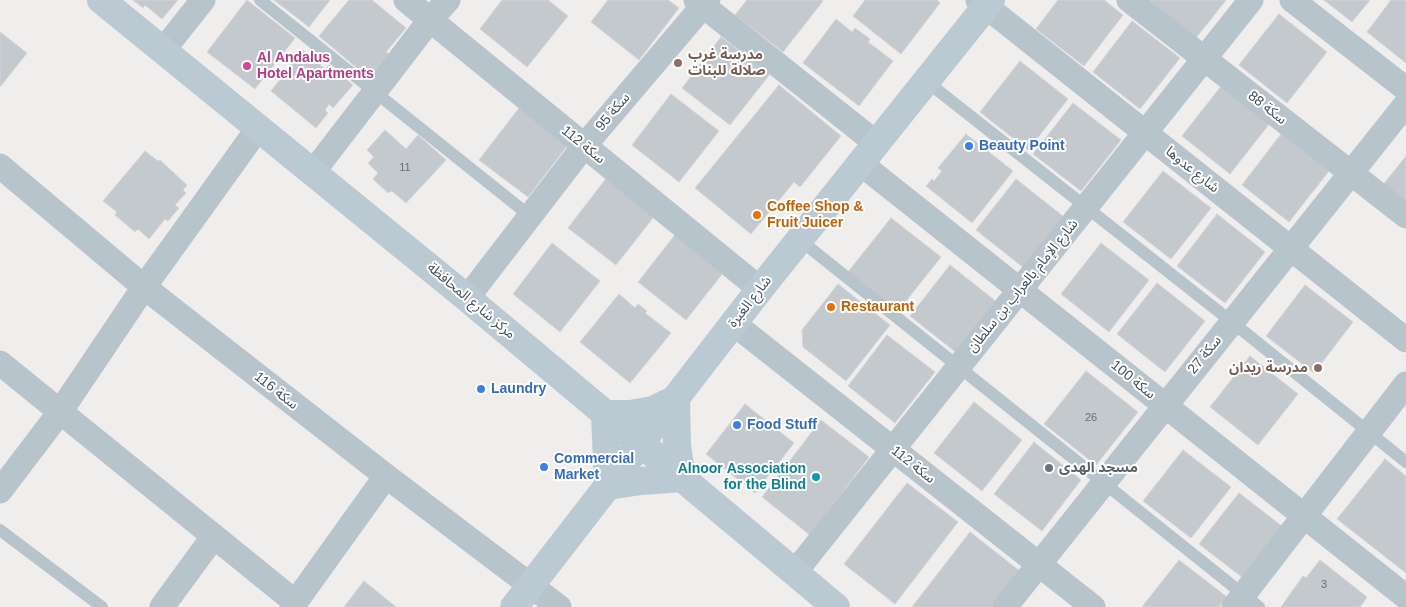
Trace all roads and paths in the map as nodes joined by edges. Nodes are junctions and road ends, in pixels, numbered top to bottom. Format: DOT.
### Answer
graph roads {
  1 [pos="101,0"];
  2 [pos="203,0"];
  3 [pos="260,0"];
  4 [pos="406,0"];
  5 [pos="448,0"];
  6 [pos="1129,0"];
  7 [pos="1251,0"];
  8 [pos="1292,0"];
  9 [pos="703,2"];
  10 [pos="985,2"];
  11 [pos="430,20"];
  12 [pos="164,49"];
  13 [pos="1204,59"];
  14 [pos="926,81"];
  15 [pos="1406,89"];
  16 [pos="375,92"];
  17 [pos="1406,104"];
  18 [pos="259,127"];
  19 [pos="1145,133"];
  20 [pos="584,146"];
  21 [pos="868,153"];
  22 [pos="0,166"];
  23 [pos="314,172"];
  24 [pos="1351,173"];
  25 [pos="1086,208"];
  26 [pos="530,216"];
  27 [pos="1406,216"];
  28 [pos="800,240"];
  29 [pos="1291,248"];
  30 [pos="144,286"];
  31 [pos="760,289"];
  32 [pos="1020,291"];
  33 [pos="468,298"];
  34 [pos="1232,322"];
  35 [pos="733,323"];
  36 [pos="1406,340"];
  37 [pos="0,363"];
  38 [pos="959,367"];
  39 [pos="1406,384"];
  40 [pos="676,399"];
  41 [pos="1165,406"];
  42 [pos="60,412"];
  43 [pos="605,414"];
  44 [pos="1369,432"];
  45 [pos="641,444"];
  46 [pos="893,449"];
  47 [pos="1406,462"];
  48 [pos="386,476"];
  49 [pos="682,478"];
  50 [pos="1104,483"];
  51 [pos="608,486"];
  52 [pos="0,491"];
  53 [pos="1304,516"];
  54 [pos="0,530"];
  55 [pos="214,536"];
  56 [pos="1039,564"];
  57 [pos="795,572"];
  58 [pos="531,585"];
  59 [pos="1406,597"];
  60 [pos="1246,603"];
  61 [pos="294,604"];
  62 [pos="102,607"];
  63 [pos="162,607"];
  64 [pos="514,607"];
  65 [pos="559,607"];
  66 [pos="836,607"];
  67 [pos="1005,607"];
  68 [pos="1093,607"];
  1 -- 12 [label="street, مركز شارع المحافظة"];
  2 -- 12 [label="street"];
  3 -- 16 [label="lane"];
  4 -- 11 [label="street, سكة 112"];
  5 -- 11 [label="street"];
  6 -- 13 [label="street, سكة 88"];
  7 -- 13 [label="street, شارع الإمام بالعراب بن سلطان"];
  8 -- 15 [label="street"];
  9 -- 20 [label="street, سكة 95"];
  9 -- 21 [label="street, سكة 100"];
  10 -- 14 [label="street, شارع الغبرة"];
  10 -- 19 [label="street, شارع عدوها"];
  11 -- 16 [label="street"];
  11 -- 20 [label="street, سكة 112"];
  12 -- 18 [label="street, مركز شارع المحافظة"];
  13 -- 19 [label="street, شارع الإمام بالعراب بن سلطان"];
  13 -- 24 [label="street, سكة 88"];
  14 -- 21 [label="street, شارع الغبرة"];
  14 -- 25 [label="lane"];
  16 -- 23 [label="street"];
  16 -- 26 [label="lane"];
  17 -- 24 [label="street, سكة 27"];
  18 -- 23 [label="street, مركز شارع المحافظة"];
  18 -- 30 [label="street"];
  19 -- 25 [label="street, شارع الإمام بالعراب بن سلطان"];
  19 -- 29 [label="street, شارع عدوها"];
  20 -- 26 [label="street, سكة 95"];
  20 -- 31 [label="street, سكة 112"];
  21 -- 28 [label="street, شارع الغبرة"];
  21 -- 32 [label="street, سكة 100"];
  22 -- 30 [label="street, سكة 116"];
  23 -- 33 [label="street, مركز شارع المحافظة"];
  24 -- 27 [label="street, سكة 88"];
  24 -- 29 [label="street, سكة 27"];
  25 -- 32 [label="street, شارع الإمام بالعراب بن سلطان"];
  25 -- 34 [label="lane"];
  26 -- 33 [label="street, سكة 95"];
  28 -- 31 [label="street, شارع الغبرة"];
  28 -- 38 [label="lane"];
  29 -- 34 [label="street, سكة 27"];
  29 -- 36 [label="street, شارع عدوها"];
  30 -- 42 [label="street"];
  30 -- 48 [label="street, سكة 116"];
  31 -- 35 [label="street, شارع الغبرة"];
  32 -- 38 [label="street, شارع الإمام بالعراب بن سلطان"];
  32 -- 41 [label="street, سكة 100"];
  33 -- 43 [label="street, مركز شارع المحافظة"];
  34 -- 41 [label="street, سكة 27"];
  34 -- 44 [label="lane"];
  35 -- 40 [label="street, شارع الغبرة"];
  35 -- 46 [label="street, سكة 112"];
  37 -- 42 [label="street"];
  38 -- 46 [label="street, شارع الإمام بالعراب بن سلطان"];
  38 -- 50 [label="lane"];
  39 -- 44 [label="street"];
  40 -- 43 [label="street"];
  40 -- 45 [label="street, شارع الغبرة"];
  40 -- 49 [label="street"];
  41 -- 50 [label="street, سكة 27"];
  41 -- 53 [label="street, سكة 100"];
  42 -- 52 [label="street"];
  42 -- 55 [label="street"];
  43 -- 45 [label="street, مركز شارع المحافظة"];
  43 -- 51 [label="street"];
  44 -- 47 [label="lane"];
  44 -- 53 [label="street"];
  45 -- 49 [label="street, مركز شارع المحافظة"];
  45 -- 51 [label="street, شارع الغبرة"];
  46 -- 56 [label="street, سكة 112"];
  46 -- 57 [label="street, شارع الإمام بالعراب بن سلطان"];
  48 -- 58 [label="street, سكة 116"];
  48 -- 61 [label="street"];
  49 -- 51 [label="street"];
  49 -- 57 [label="street, مركز شارع المحافظة"];
  50 -- 56 [label="street, سكة 27"];
  50 -- 60 [label="lane"];
  51 -- 58 [label="street, شارع الغبرة"];
  53 -- 59 [label="street, سكة 100"];
  53 -- 60 [label="street"];
  54 -- 62 [label="lane"];
  55 -- 61 [label="street"];
  55 -- 63 [label="street"];
  56 -- 67 [label="street, سكة 27"];
  56 -- 68 [label="street, سكة 112"];
  57 -- 66 [label="street, مركز شارع المحافظة"];
  58 -- 64 [label="street, شارع الغبرة"];
  58 -- 65 [label="street, سكة 116"];
}
